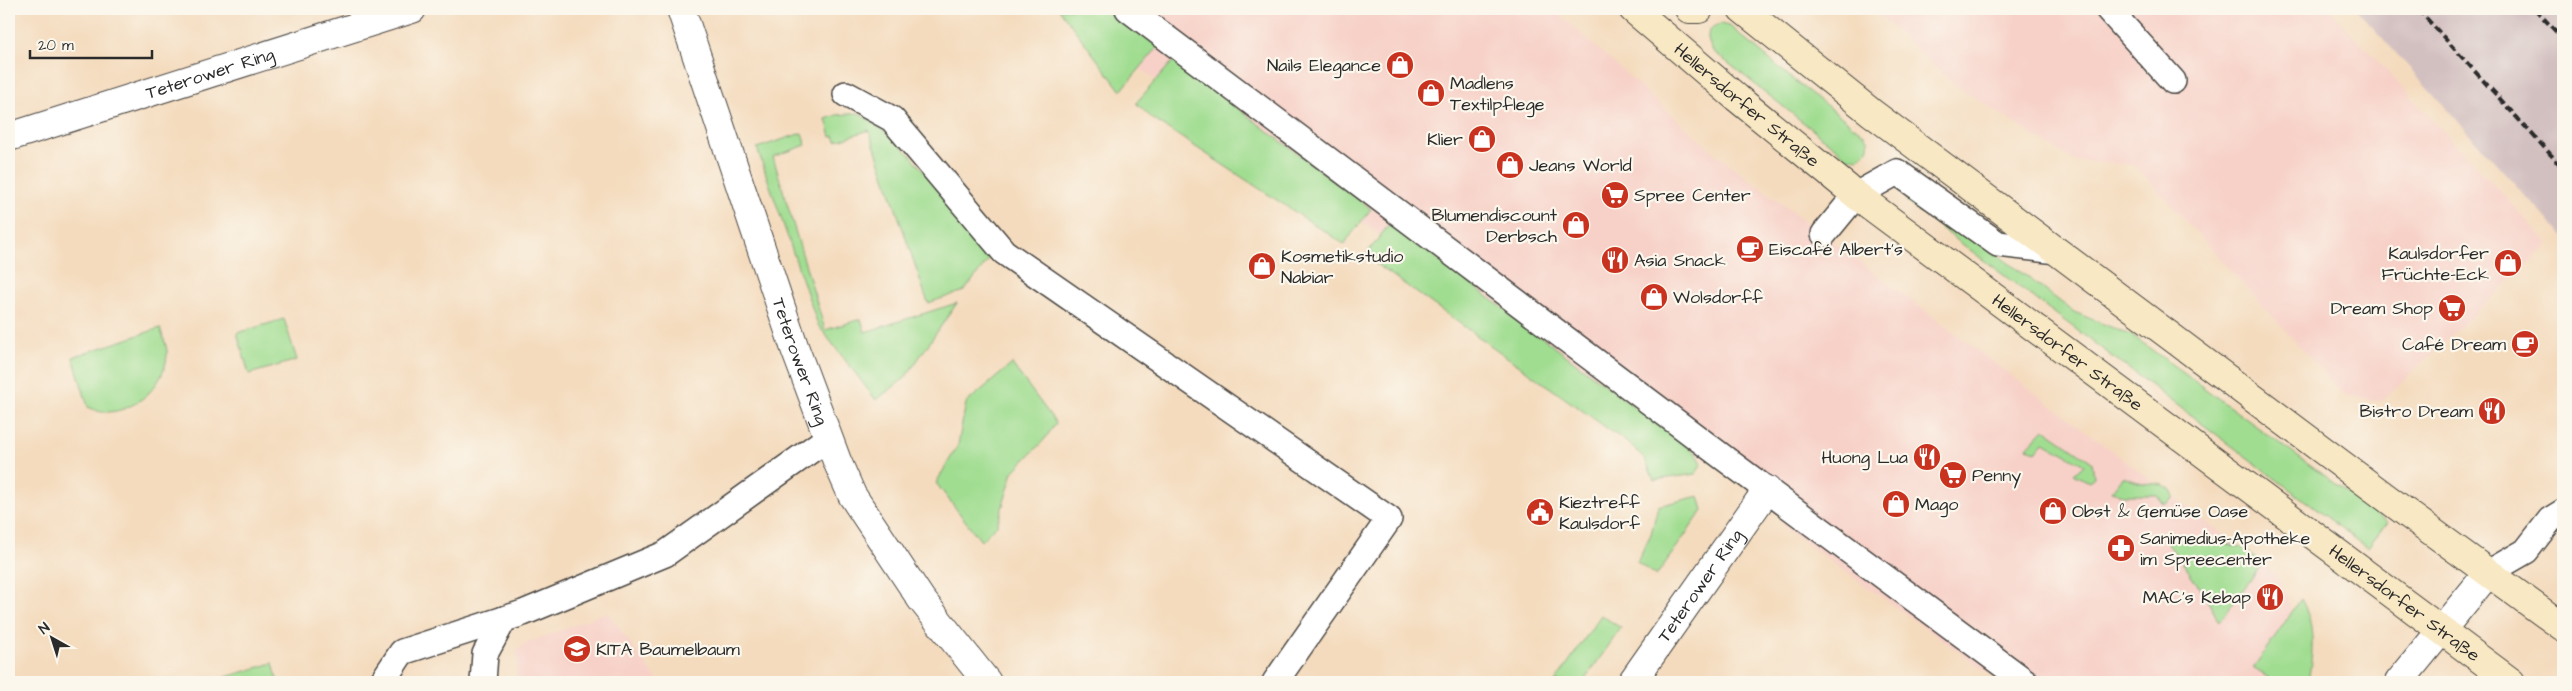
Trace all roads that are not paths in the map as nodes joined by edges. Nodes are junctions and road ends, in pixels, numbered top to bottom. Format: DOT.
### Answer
graph roads {
  1 [pos="412,9"];
  2 [pos="681,9"];
  3 [pos="1128,9"];
  4 [pos="1633,9"];
  5 [pos="1688,9"];
  6 [pos="1699,9"];
  7 [pos="1742,9"];
  8 [pos="2108,9"];
  9 [pos="2173,81"];
  10 [pos="846,94"];
  11 [pos="9,137"];
  12 [pos="1856,195"];
  13 [pos="1824,234"];
  14 [pos="2057,251"];
  15 [pos="828,438"];
  16 [pos="1767,490"];
  17 [pos="2563,512"];
  18 [pos="2488,573"];
  19 [pos="504,619"];
  20 [pos="2563,627"];
  21 [pos="2441,630"];
  22 [pos="382,682"];
  23 [pos="484,682"];
  24 [pos="987,682"];
  25 [pos="1275,682"];
  26 [pos="1632,682"];
  27 [pos="2026,682"];
  28 [pos="2399,682"];
  29 [pos="2511,682"];
  1 -- 11 [label="street, Teterower Ring"];
  2 -- 15 [label="street, Teterower Ring"];
  3 -- 16 [label="lane"];
  4 -- 12 [label="main road, Hellersdorfer Straße"];
  5 -- 6 [label="main road"];
  7 -- 14 [label="main road"];
  8 -- 9 [label="lane"];
  10 -- 25 [label="lane"];
  12 -- 13 [label="lane"];
  12 -- 14 [label="lane"];
  12 -- 21 [label="main road, Hellersdorfer Straße"];
  14 -- 18 [label="main road"];
  15 -- 19 [label="lane"];
  15 -- 24 [label="street, Teterower Ring"];
  16 -- 26 [label="street, Teterower Ring"];
  16 -- 27 [label="lane"];
  17 -- 18 [label="lane"];
  18 -- 20 [label="main road"];
  18 -- 21 [label="street"];
  19 -- 22 [label="lane"];
  19 -- 23 [label="lane"];
  21 -- 28 [label="street"];
  21 -- 29 [label="main road, Hellersdorfer Straße"];
}
